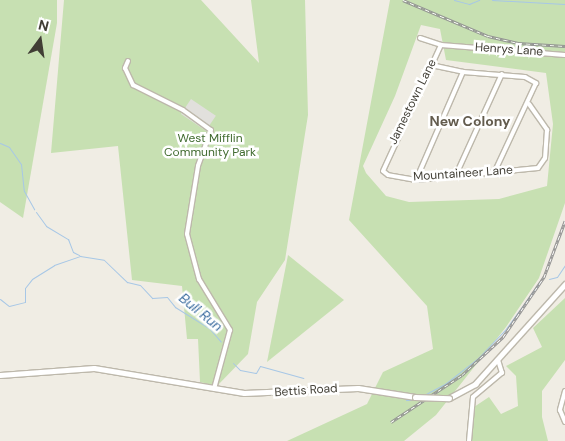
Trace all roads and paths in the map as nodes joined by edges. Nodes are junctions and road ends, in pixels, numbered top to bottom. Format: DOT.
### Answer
graph roads {
  1 [pos="420,38"];
  2 [pos="441,45"];
  3 [pos="453,47"];
  4 [pos="565,55"];
  5 [pos="128,61"];
  6 [pos="431,65"];
  7 [pos="463,72"];
  8 [pos="502,74"];
  9 [pos="529,104"];
  10 [pos="383,171"];
  11 [pos="494,173"];
  12 [pos="455,177"];
  13 [pos="416,180"];
  14 [pos="565,284"];
  15 [pos="498,360"];
  16 [pos="0,376"];
  17 [pos="214,389"];
  18 [pos="565,391"];
  19 [pos="565,422"];
  20 [pos="469,441"];
  1 -- 2 [label="street"];
  2 -- 3 [label="street, Jamestown Lane"];
  2 -- 6 [label="street, Jamestown Lane"];
  3 -- 4 [label="street, Henrys Lane"];
  5 -- 17 [label="street"];
  6 -- 7 [label="street"];
  6 -- 10 [label="street, Jamestown Lane"];
  7 -- 8 [label="street"];
  7 -- 13 [label="street"];
  8 -- 9 [label="street"];
  8 -- 12 [label="street"];
  9 -- 11 [label="street"];
  9 -- 11 [label="street, Mountaineer Lane"];
  10 -- 13 [label="street, Mountaineer Lane"];
  11 -- 12 [label="street, Mountaineer Lane"];
  12 -- 13 [label="street, Mountaineer Lane"];
  14 -- 15 [label="street, Bettis Road"];
  15 -- 17 [label="street, Bettis Road, bridge"];
  15 -- 20 [label="street"];
  16 -- 17 [label="street, Bettis Road"];
  18 -- 19 [label="street"];
}
